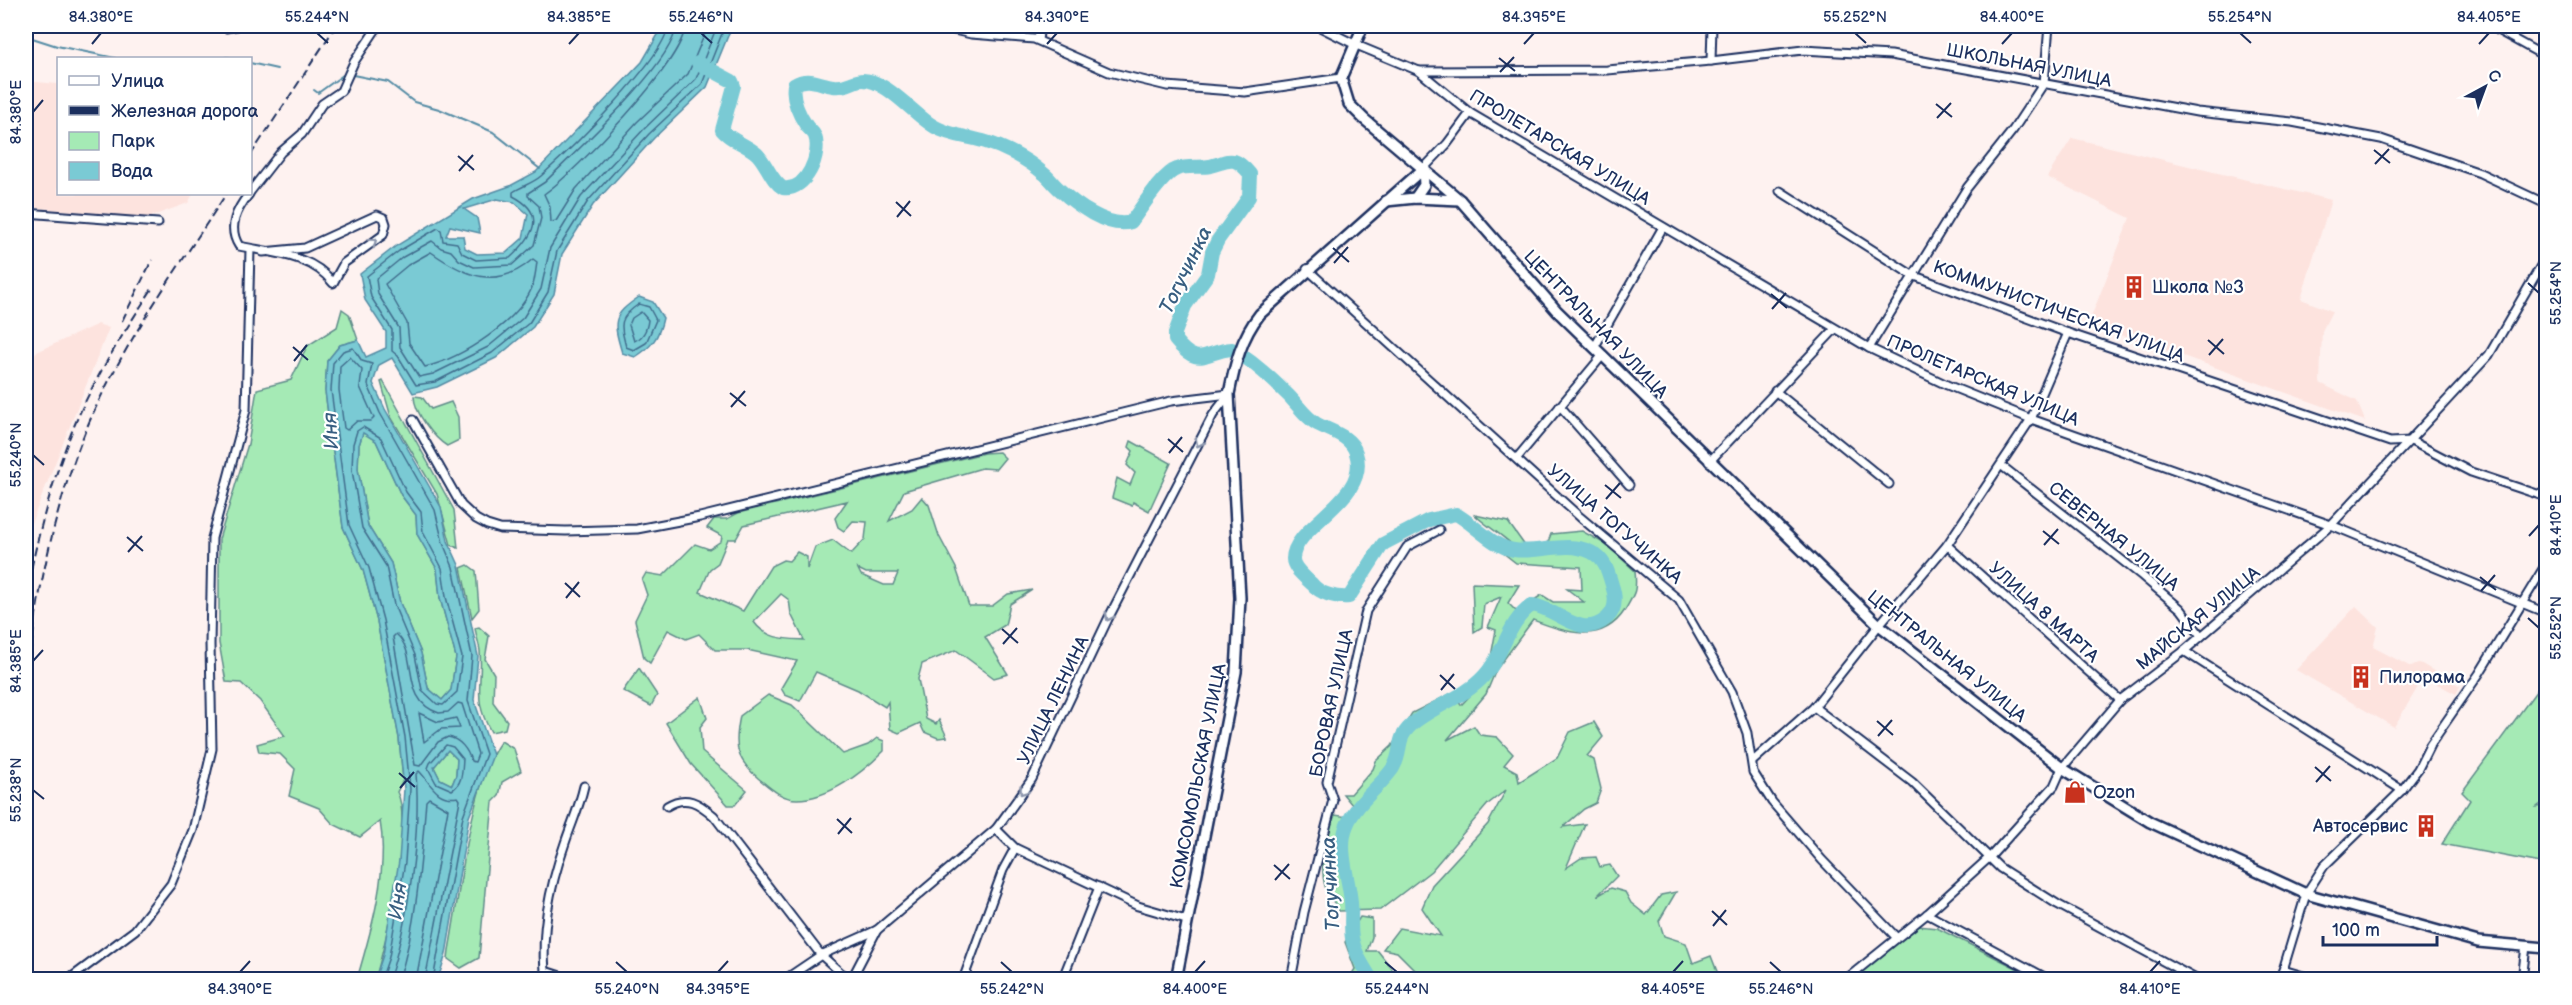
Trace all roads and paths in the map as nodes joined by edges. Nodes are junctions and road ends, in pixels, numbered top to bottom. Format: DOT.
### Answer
graph roads {
  1 [pos="217,26"];
  2 [pos="237,26"];
  3 [pos="378,26"];
  4 [pos="937,26"];
  5 [pos="1040,26"];
  6 [pos="1318,26"];
  7 [pos="1363,26"];
  8 [pos="1712,26"];
  9 [pos="2049,26"];
  10 [pos="2490,26"];
  11 [pos="1038,40"];
  12 [pos="1354,44"];
  13 [pos="2547,57"];
  14 [pos="1711,61"];
  15 [pos="1419,71"];
  16 [pos="1341,78"];
  17 [pos="2044,83"];
  18 [pos="1470,113"];
  19 [pos="1423,169"];
  20 [pos="252,190"];
  21 [pos="1780,191"];
  22 [pos="249,195"];
  23 [pos="1415,198"];
  24 [pos="1460,200"];
  25 [pos="1386,201"];
  26 [pos="2546,206"];
  27 [pos="26,213"];
  28 [pos="158,222"];
  29 [pos="1663,227"];
  30 [pos="250,249"];
  31 [pos="263,252"];
  32 [pos="2547,257"];
  33 [pos="1307,269"];
  34 [pos="1912,275"];
  35 [pos="1836,329"];
  36 [pos="2068,333"];
  37 [pos="1594,348"];
  38 [pos="1869,348"];
  39 [pos="1602,356"];
  40 [pos="1775,391"];
  41 [pos="1229,394"];
  42 [pos="1560,406"];
  43 [pos="2031,419"];
  44 [pos="413,420"];
  45 [pos="2411,441"];
  46 [pos="1517,458"];
  47 [pos="1709,462"];
  48 [pos="2002,466"];
  49 [pos="1888,484"];
  50 [pos="1629,485"];
  51 [pos="2547,497"];
  52 [pos="2331,525"];
  53 [pos="1439,530"];
  54 [pos="1947,545"];
  55 [pos="2547,564"];
  56 [pos="2522,605"];
  57 [pos="2547,613"];
  58 [pos="1879,625"];
  59 [pos="2201,636"];
  60 [pos="2184,651"];
  61 [pos="2120,700"];
  62 [pos="1814,707"];
  63 [pos="1753,760"];
  64 [pos="2062,768"];
  65 [pos="584,786"];
  66 [pos="2402,789"];
  67 [pos="667,806"];
  68 [pos="996,829"];
  69 [pos="1015,848"];
  70 [pos="1990,856"];
  71 [pos="1099,887"];
  72 [pos="2306,894"];
  73 [pos="1927,914"];
  74 [pos="1186,921"];
  75 [pos="877,930"];
  76 [pos="1896,937"];
  77 [pos="2526,946"];
  78 [pos="2547,948"];
  79 [pos="821,955"];
  80 [pos="2283,970"];
  81 [pos="68,980"];
  82 [pos="573,980"];
  83 [pos="784,980"];
  84 [pos="850,980"];
  85 [pos="963,980"];
  86 [pos="1062,980"];
  87 [pos="1176,980"];
  88 [pos="1291,980"];
  89 [pos="1845,980"];
  90 [pos="2050,980"];
  91 [pos="2198,980"];
  92 [pos="2280,980"];
  93 [pos="2317,980"];
  94 [pos="2522,980"];
  1 -- 2 [label="street"];
  3 -- 20 [label="street"];
  4 -- 11 [label="street"];
  5 -- 11 [label="street"];
  6 -- 12 [label="street"];
  7 -- 12 [label="main road"];
  8 -- 14 [label="street"];
  9 -- 17 [label="street"];
  10 -- 13 [label="street"];
  11 -- 16 [label="street"];
  12 -- 15 [label="street, ШКОЛЬНАЯ УЛИЦА"];
  12 -- 16 [label="main road"];
  14 -- 15 [label="street, ШКОЛЬНАЯ УЛИЦА"];
  14 -- 17 [label="street, ШКОЛЬНАЯ УЛИЦА"];
  15 -- 18 [label="street, ПРОЛЕТАРСКАЯ УЛИЦА"];
  16 -- 19 [label="main road, ЦЕНТРАЛЬНАЯ УЛИЦА"];
  17 -- 26 [label="street, ШКОЛЬНАЯ УЛИЦА"];
  17 -- 34 [label="street"];
  18 -- 19 [label="street"];
  18 -- 29 [label="street, ПРОЛЕТАРСКАЯ УЛИЦА"];
  19 -- 23 [label="main road"];
  19 -- 24 [label="main road, ЦЕНТРАЛЬНАЯ УЛИЦА"];
  19 -- 25 [label="main road, КОМСОМОЛЬСКАЯ УЛИЦА"];
  21 -- 34 [label="street, КОММУНИСТИЧЕСКАЯ УЛИЦА"];
  22 -- 30 [label="street"];
  23 -- 24 [label="main road"];
  23 -- 25 [label="main road"];
  24 -- 37 [label="main road, ЦЕНТРАЛЬНАЯ УЛИЦА"];
  25 -- 33 [label="main road, КОМСОМОЛЬСКАЯ УЛИЦА"];
  27 -- 28 [label="street"];
  29 -- 35 [label="street, ПРОЛЕТАРСКАЯ УЛИЦА"];
  29 -- 37 [label="street"];
  30 -- 31 [label="street"];
  30 -- 81 [label="street"];
  31 -- 31 [label="street, one-way"];
  32 -- 45 [label="street, МАЙСКАЯ УЛИЦА"];
  33 -- 41 [label="main road, КОМСОМОЛЬСКАЯ УЛИЦА"];
  33 -- 46 [label="street, УЛИЦА ТОГУЧИНКА"];
  34 -- 36 [label="street, КОММУНИСТИЧЕСКАЯ УЛИЦА"];
  34 -- 38 [label="street"];
  35 -- 38 [label="street, ПРОЛЕТАРСКАЯ УЛИЦА"];
  35 -- 40 [label="street"];
  36 -- 43 [label="street"];
  36 -- 45 [label="street, КОММУНИСТИЧЕСКАЯ УЛИЦА"];
  37 -- 39 [label="main road, ЦЕНТРАЛЬНАЯ УЛИЦА"];
  38 -- 43 [label="street, ПРОЛЕТАРСКАЯ УЛИЦА"];
  39 -- 42 [label="street"];
  39 -- 47 [label="main road, ЦЕНТРАЛЬНАЯ УЛИЦА"];
  40 -- 47 [label="street"];
  40 -- 49 [label="street"];
  41 -- 44 [label="street"];
  41 -- 68 [label="street, УЛИЦА ЛЕНИНА, one-way"];
  41 -- 74 [label="main road, КОМСОМОЛЬСКАЯ УЛИЦА"];
  42 -- 46 [label="street"];
  42 -- 50 [label="street"];
  43 -- 48 [label="street"];
  43 -- 52 [label="street, ПРОЛЕТАРСКАЯ УЛИЦА"];
  45 -- 51 [label="street, КОММУНИСТИЧЕСКАЯ УЛИЦА"];
  45 -- 52 [label="street, МАЙСКАЯ УЛИЦА"];
  46 -- 63 [label="street, УЛИЦА ТОГУЧИНКА"];
  47 -- 58 [label="main road, ЦЕНТРАЛЬНАЯ УЛИЦА"];
  48 -- 54 [label="street"];
  48 -- 59 [label="street, СЕВЕРНАЯ УЛИЦА"];
  52 -- 56 [label="street, ПРОЛЕТАРСКАЯ УЛИЦА"];
  52 -- 59 [label="street, МАЙСКАЯ УЛИЦА"];
  53 -- 88 [label="street, БОРОВАЯ УЛИЦА"];
  54 -- 58 [label="street"];
  54 -- 61 [label="street, УЛИЦА 8 МАРТА"];
  55 -- 56 [label="street"];
  56 -- 57 [label="street, ПРОЛЕТАРСКАЯ УЛИЦА"];
  56 -- 66 [label="street"];
  58 -- 62 [label="street"];
  58 -- 64 [label="main road, ЦЕНТРАЛЬНАЯ УЛИЦА"];
  59 -- 60 [label="street, МАЙСКАЯ УЛИЦА"];
  60 -- 61 [label="street, МАЙСКАЯ УЛИЦА"];
  60 -- 66 [label="street"];
  61 -- 64 [label="street, МАЙСКАЯ УЛИЦА"];
  62 -- 63 [label="street"];
  62 -- 70 [label="street"];
  63 -- 76 [label="street, УЛИЦА ТОГУЧИНКА"];
  64 -- 70 [label="street, МАЙСКАЯ УЛИЦА"];
  64 -- 72 [label="main road, ЦЕНТРАЛЬНАЯ УЛИЦА"];
  65 -- 82 [label="street"];
  66 -- 72 [label="street"];
  67 -- 79 [label="street"];
  68 -- 69 [label="street"];
  68 -- 75 [label="street, УЛИЦА ЛЕНИНА"];
  69 -- 71 [label="street"];
  69 -- 85 [label="street"];
  70 -- 73 [label="street, МАЙСКАЯ УЛИЦА"];
  70 -- 91 [label="street"];
  71 -- 74 [label="street"];
  71 -- 86 [label="street"];
  72 -- 77 [label="main road, ЦЕНТРАЛЬНАЯ УЛИЦА"];
  72 -- 80 [label="street"];
  73 -- 76 [label="street, МАЙСКАЯ УЛИЦА"];
  73 -- 90 [label="street"];
  74 -- 87 [label="main road, КОМСОМОЛЬСКАЯ УЛИЦА"];
  75 -- 79 [label="street"];
  75 -- 84 [label="street, УЛИЦА ЛЕНИНА"];
  76 -- 89 [label="street, МАЙСКАЯ УЛИЦА"];
  77 -- 78 [label="main road, ЦЕНТРАЛЬНАЯ УЛИЦА"];
  77 -- 94 [label="street"];
  79 -- 83 [label="street"];
  79 -- 84 [label="street"];
  80 -- 92 [label="street"];
  80 -- 93 [label="street"];
}
